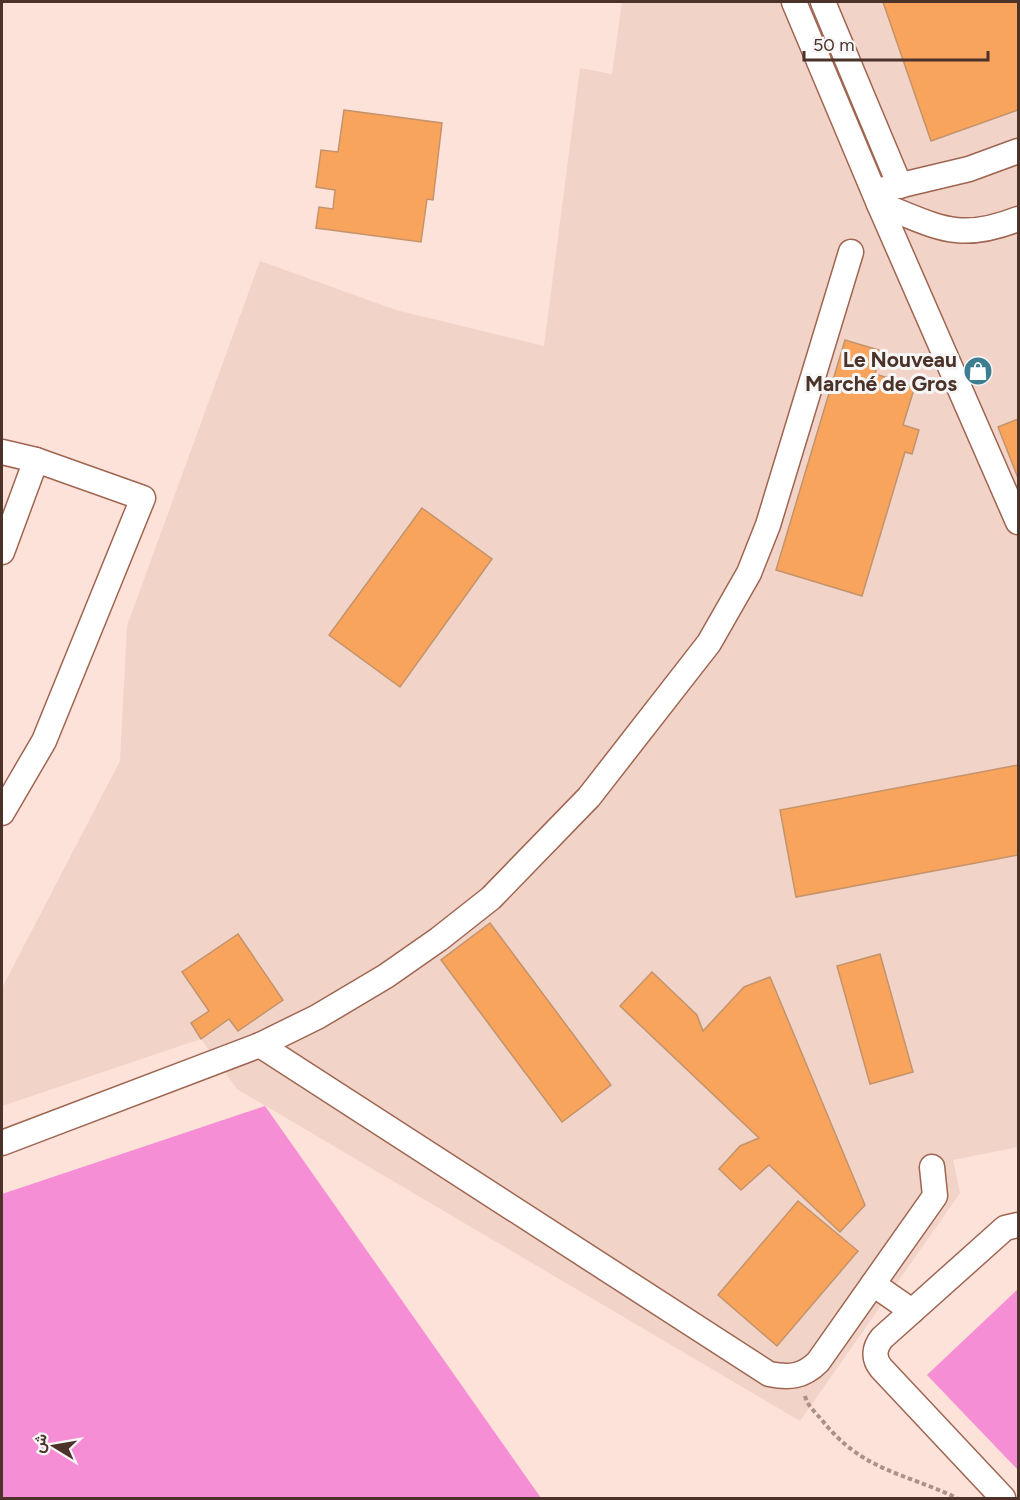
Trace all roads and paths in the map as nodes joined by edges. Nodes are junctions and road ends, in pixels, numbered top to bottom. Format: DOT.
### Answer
graph roads {
  1 [pos="794,2"];
  2 [pos="823,2"];
  3 [pos="1018,151"];
  4 [pos="900,186"];
  5 [pos="876,198"];
  6 [pos="1018,219"];
  7 [pos="851,252"];
  8 [pos="2,452"];
  9 [pos="36,460"];
  10 [pos="1018,522"];
  11 [pos="2,552"];
  12 [pos="2,813"];
  13 [pos="260,1045"];
  14 [pos="2,1143"];
  15 [pos="932,1167"];
  16 [pos="1018,1225"];
  17 [pos="873,1284"];
  18 [pos="912,1311"];
  19 [pos="800,1375"];
  20 [pos="957,1498"];
  21 [pos="1003,1498"];
  1 -- 5 [label="street"];
  2 -- 4 [label="street"];
  3 -- 4 [label="street"];
  4 -- 5 [label="street"];
  5 -- 6 [label="street"];
  5 -- 10 [label="street"];
  7 -- 13 [label="street"];
  8 -- 9 [label="street"];
  9 -- 11 [label="street"];
  9 -- 12 [label="street"];
  13 -- 14 [label="street"];
  13 -- 19 [label="street"];
  15 -- 17 [label="street"];
  16 -- 18 [label="street"];
  17 -- 18 [label="street"];
  17 -- 19 [label="street"];
  18 -- 21 [label="street"];
  19 -- 20 [label="path"];
}
